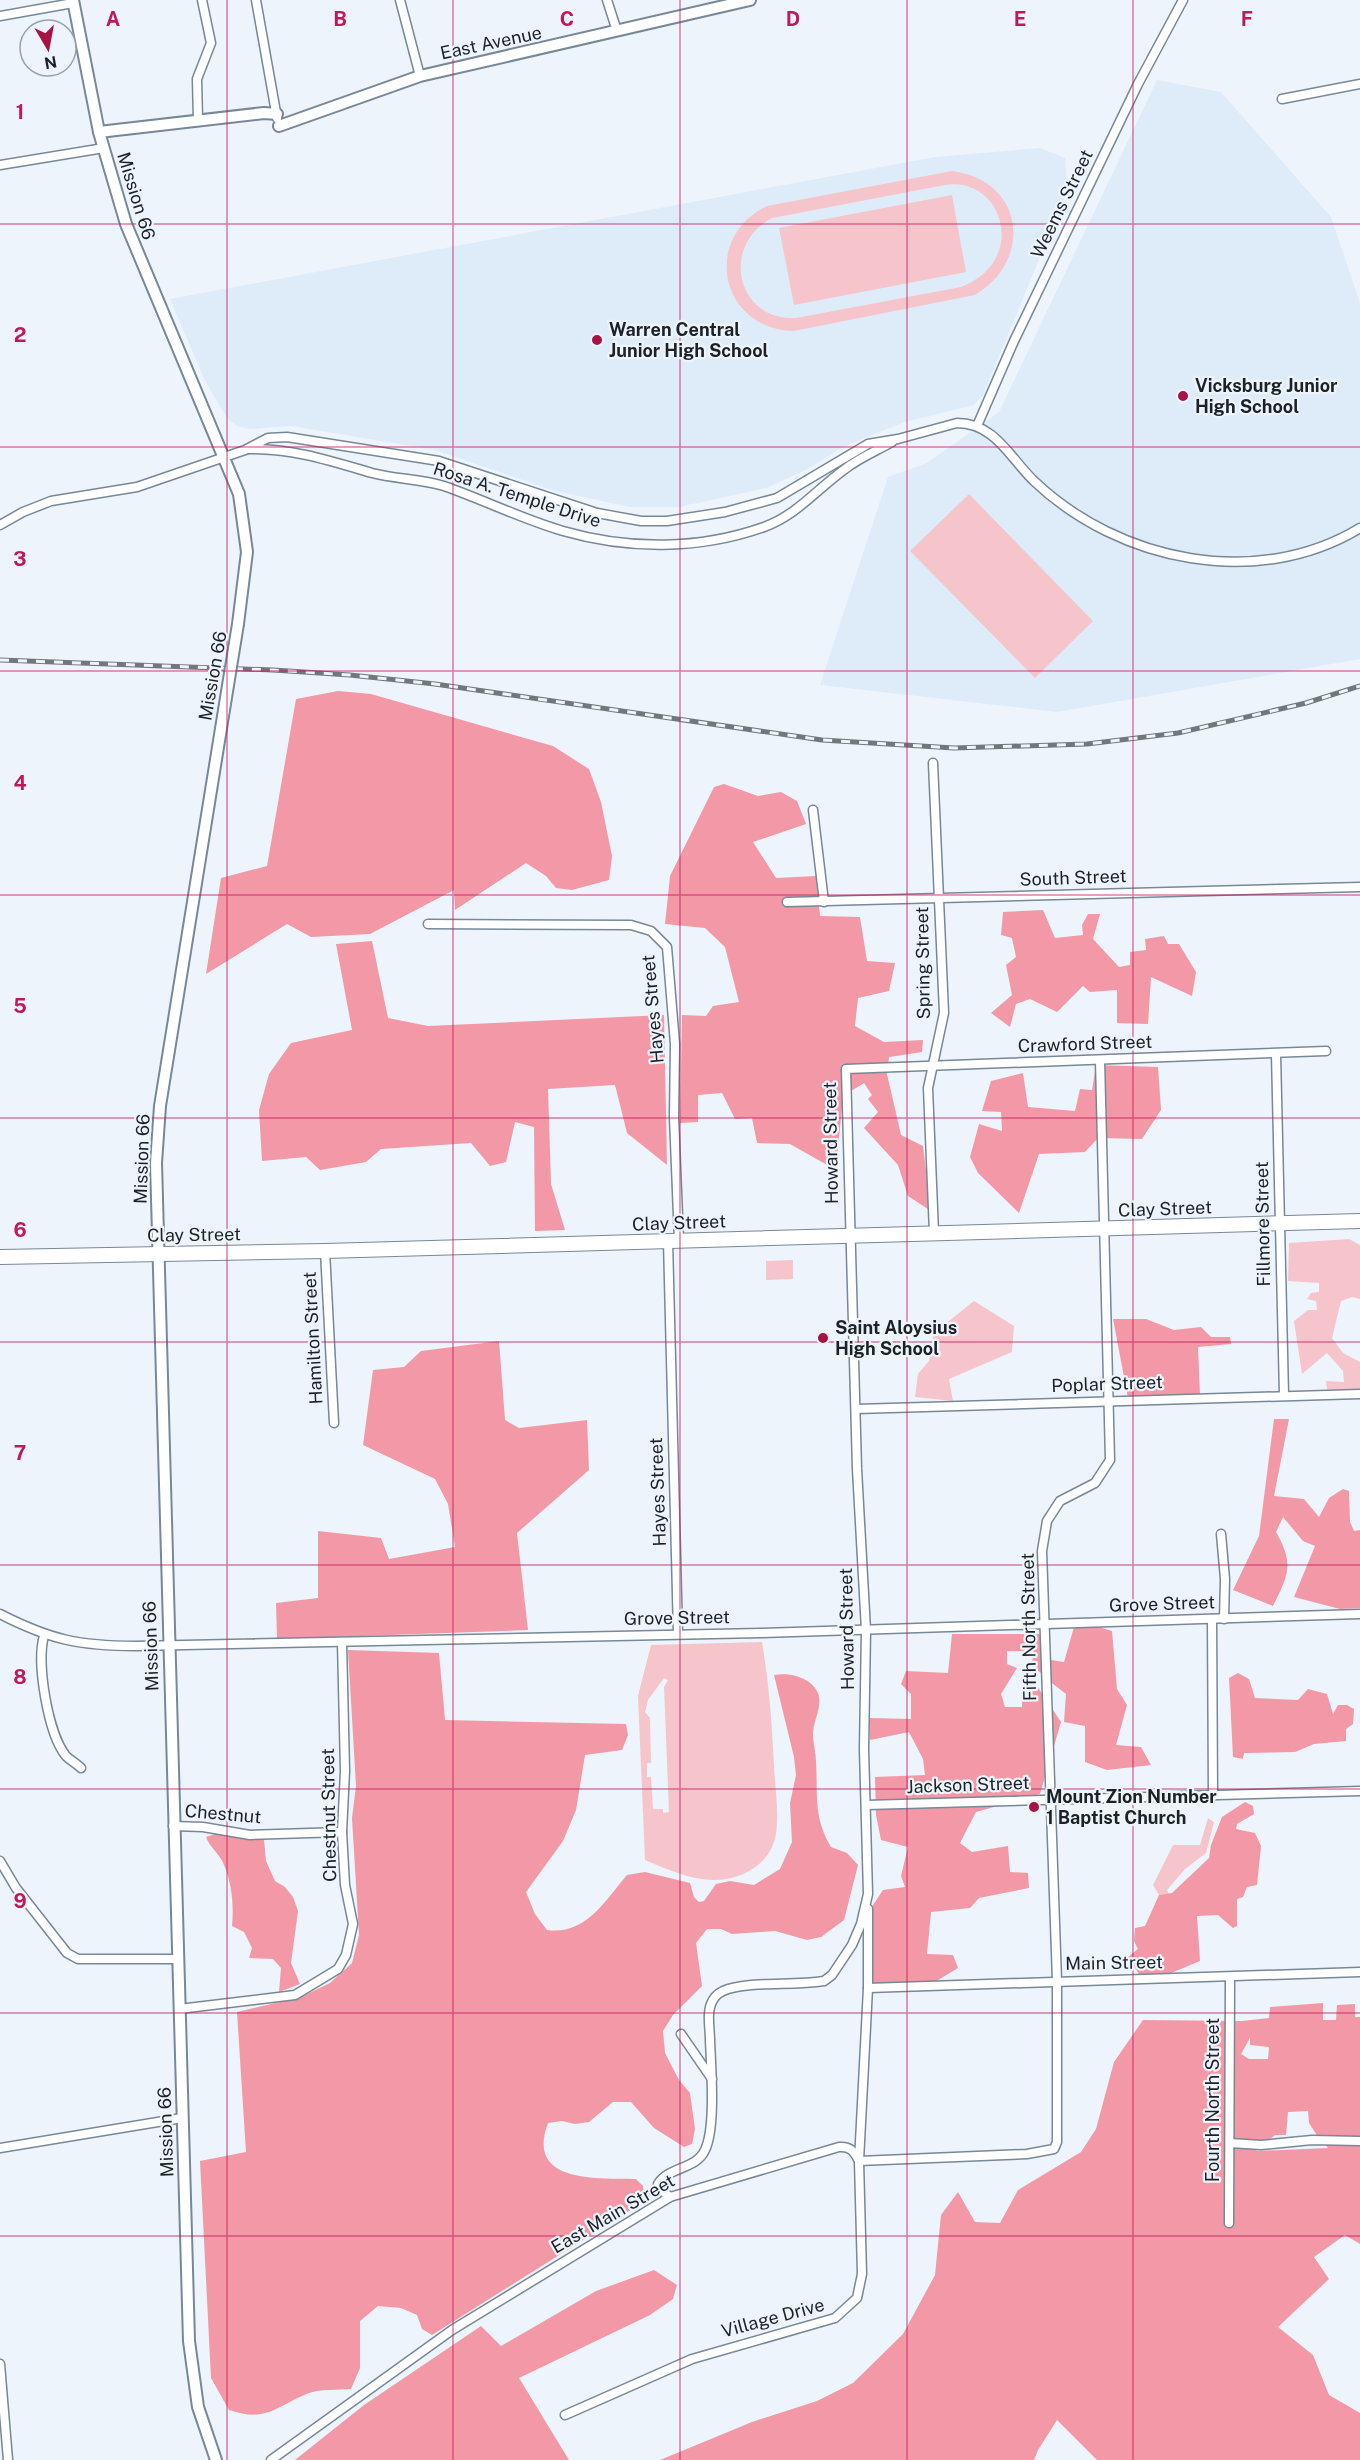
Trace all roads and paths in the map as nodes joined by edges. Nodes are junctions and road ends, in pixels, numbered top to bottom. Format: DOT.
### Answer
graph roads {
  1 [pos="202,0"];
  2 [pos="256,0"];
  3 [pos="400,0"];
  4 [pos="607,0"];
  5 [pos="750,0"];
  6 [pos="1182,0"];
  7 [pos="73,1"];
  8 [pos="0,16"];
  9 [pos="617,31"];
  10 [pos="420,76"];
  11 [pos="1360,84"];
  12 [pos="1282,99"];
  13 [pos="277,114"];
  14 [pos="198,120"];
  15 [pos="279,126"];
  16 [pos="99,132"];
  17 [pos="104,148"];
  18 [pos="0,165"];
  19 [pos="977,426"];
  20 [pos="898,439"];
  21 [pos="245,450"];
  22 [pos="224,457"];
  23 [pos="0,525"];
  24 [pos="1360,528"];
  25 [pos="933,763"];
  26 [pos="813,810"];
  27 [pos="1360,886"];
  28 [pos="939,898"];
  29 [pos="824,902"];
  30 [pos="787,903"];
  31 [pos="428,924"];
  32 [pos="1326,1051"];
  33 [pos="1276,1054"];
  34 [pos="1100,1061"];
  35 [pos="932,1066"];
  36 [pos="846,1069"];
  37 [pos="1360,1221"];
  38 [pos="1279,1223"];
  39 [pos="1104,1229"];
  40 [pos="934,1233"];
  41 [pos="849,1236"];
  42 [pos="674,1241"];
  43 [pos="325,1251"];
  44 [pos="158,1253"];
  45 [pos="0,1257"];
  46 [pos="1360,1394"];
  47 [pos="1284,1395"];
  48 [pos="1108,1400"];
  49 [pos="856,1409"];
  50 [pos="334,1423"];
  51 [pos="1221,1533"];
  52 [pos="0,1614"];
  53 [pos="1360,1614"];
  54 [pos="1212,1619"];
  55 [pos="1224,1619"];
  56 [pos="1044,1624"];
  57 [pos="866,1630"];
  58 [pos="678,1634"];
  59 [pos="44,1636"];
  60 [pos="342,1642"];
  61 [pos="168,1645"];
  62 [pos="81,1768"];
  63 [pos="1360,1791"];
  64 [pos="1213,1796"];
  65 [pos="1050,1799"];
  66 [pos="866,1805"];
  67 [pos="173,1826"];
  68 [pos="342,1832"];
  69 [pos="0,1861"];
  70 [pos="868,1894"];
  71 [pos="177,1959"];
  72 [pos="1360,1972"];
  73 [pos="1230,1977"];
  74 [pos="1057,1981"];
  75 [pos="868,1988"];
  76 [pos="179,2009"];
  77 [pos="681,2034"];
  78 [pos="712,2079"];
  79 [pos="182,2118"];
  80 [pos="1360,2141"];
  81 [pos="1230,2143"];
  82 [pos="0,2148"];
  83 [pos="859,2161"];
  84 [pos="670,2197"];
  85 [pos="1229,2223"];
  86 [pos="0,2364"];
  87 [pos="565,2415"];
  88 [pos="8,2460"];
  89 [pos="216,2460"];
  90 [pos="271,2460"];
  1 -- 14 [label="street"];
  2 -- 13 [label="street"];
  3 -- 10 [label="street"];
  4 -- 9 [label="street"];
  5 -- 9 [label="street, East Avenue"];
  6 -- 19 [label="street, Weems Street"];
  7 -- 8 [label="street"];
  7 -- 16 [label="street, Mission 66"];
  9 -- 10 [label="street, East Avenue"];
  10 -- 15 [label="street, East Avenue"];
  11 -- 12 [label="street"];
  13 -- 14 [label="street"];
  13 -- 15 [label="street"];
  14 -- 16 [label="street"];
  16 -- 17 [label="street, Mission 66"];
  17 -- 18 [label="street"];
  17 -- 22 [label="street, Mission 66"];
  19 -- 20 [label="street, Rosa A. Temple Drive"];
  19 -- 24 [label="street"];
  20 -- 21 [label="street, Rosa A. Temple Drive"];
  20 -- 21 [label="street, Rosa A. Temple Drive"];
  21 -- 22 [label="street, Rosa A. Temple Drive"];
  22 -- 23 [label="street, Rosa A. Temple Drive"];
  22 -- 44 [label="street, Mission 66, bridge"];
  25 -- 28 [label="street, Spring Street"];
  26 -- 29 [label="street"];
  27 -- 28 [label="street, South Street"];
  28 -- 29 [label="street, South Street"];
  28 -- 35 [label="street, Spring Street"];
  29 -- 30 [label="street, South Street"];
  31 -- 42 [label="street, Hayes Street"];
  32 -- 33 [label="street, Crawford Street"];
  33 -- 34 [label="street, Crawford Street"];
  33 -- 38 [label="street, Fillmore Street"];
  34 -- 35 [label="street, Crawford Street"];
  34 -- 39 [label="street, Fifth North Street"];
  35 -- 36 [label="street, Crawford Street"];
  35 -- 40 [label="street, Spring Street"];
  36 -- 41 [label="street, Howard Street"];
  37 -- 38 [label="main road, Clay Street"];
  38 -- 39 [label="main road, Clay Street"];
  38 -- 47 [label="street, Fillmore Street"];
  39 -- 40 [label="main road, Clay Street"];
  39 -- 48 [label="street, Fifth North Street"];
  40 -- 41 [label="main road, Clay Street"];
  41 -- 42 [label="main road, Clay Street"];
  41 -- 49 [label="street, Howard Street"];
  42 -- 43 [label="main road, Clay Street"];
  42 -- 58 [label="street, Hayes Street"];
  43 -- 44 [label="main road, Clay Street"];
  43 -- 50 [label="street, Hamilton Street"];
  44 -- 45 [label="main road, Clay Street"];
  44 -- 61 [label="street, Mission 66"];
  46 -- 47 [label="street, Poplar Street"];
  47 -- 48 [label="street, Poplar Street"];
  48 -- 49 [label="street, Poplar Street"];
  48 -- 56 [label="street, Fifth North Street"];
  49 -- 57 [label="street, Howard Street"];
  51 -- 55 [label="street"];
  52 -- 59 [label="street, Grove Street"];
  53 -- 55 [label="street, Grove Street"];
  54 -- 55 [label="street, Grove Street"];
  54 -- 56 [label="street, Grove Street"];
  54 -- 64 [label="street"];
  56 -- 57 [label="street, Grove Street"];
  56 -- 65 [label="street, Fifth North Street"];
  57 -- 58 [label="street, Grove Street"];
  57 -- 66 [label="street, Howard Street"];
  58 -- 60 [label="street, Grove Street"];
  59 -- 61 [label="street, Grove Street"];
  59 -- 62 [label="street"];
  60 -- 61 [label="street, Grove Street"];
  60 -- 68 [label="street, Chestnut Street"];
  61 -- 67 [label="street, Mission 66"];
  63 -- 64 [label="street, Jackson Street"];
  64 -- 65 [label="street, Jackson Street"];
  65 -- 66 [label="street, Jackson Street"];
  65 -- 74 [label="street, Fifth North Street"];
  66 -- 70 [label="street, Howard Street"];
  67 -- 68 [label="street, Chestnut"];
  67 -- 71 [label="street, Mission 66"];
  68 -- 76 [label="street, Chestnut Street"];
  69 -- 71 [label="street"];
  70 -- 75 [label="street"];
  70 -- 78 [label="street, Howard Street"];
  71 -- 76 [label="street, Mission 66"];
  72 -- 73 [label="street, Main Street"];
  73 -- 74 [label="street, Main Street"];
  73 -- 81 [label="street, Fourth North Street"];
  74 -- 75 [label="street, Main Street"];
  74 -- 83 [label="street, Fifth North Street"];
  75 -- 83 [label="street"];
  76 -- 79 [label="street, Mission 66"];
  77 -- 78 [label="street"];
  78 -- 84 [label="street, Howard Street"];
  79 -- 82 [label="street"];
  79 -- 89 [label="street, Mission 66"];
  80 -- 81 [label="street"];
  81 -- 85 [label="street, Fourth North Street"];
  83 -- 84 [label="street, East Main Street"];
  83 -- 87 [label="street, Village Drive"];
  84 -- 90 [label="street, East Main Street"];
  86 -- 88 [label="street"];
}
